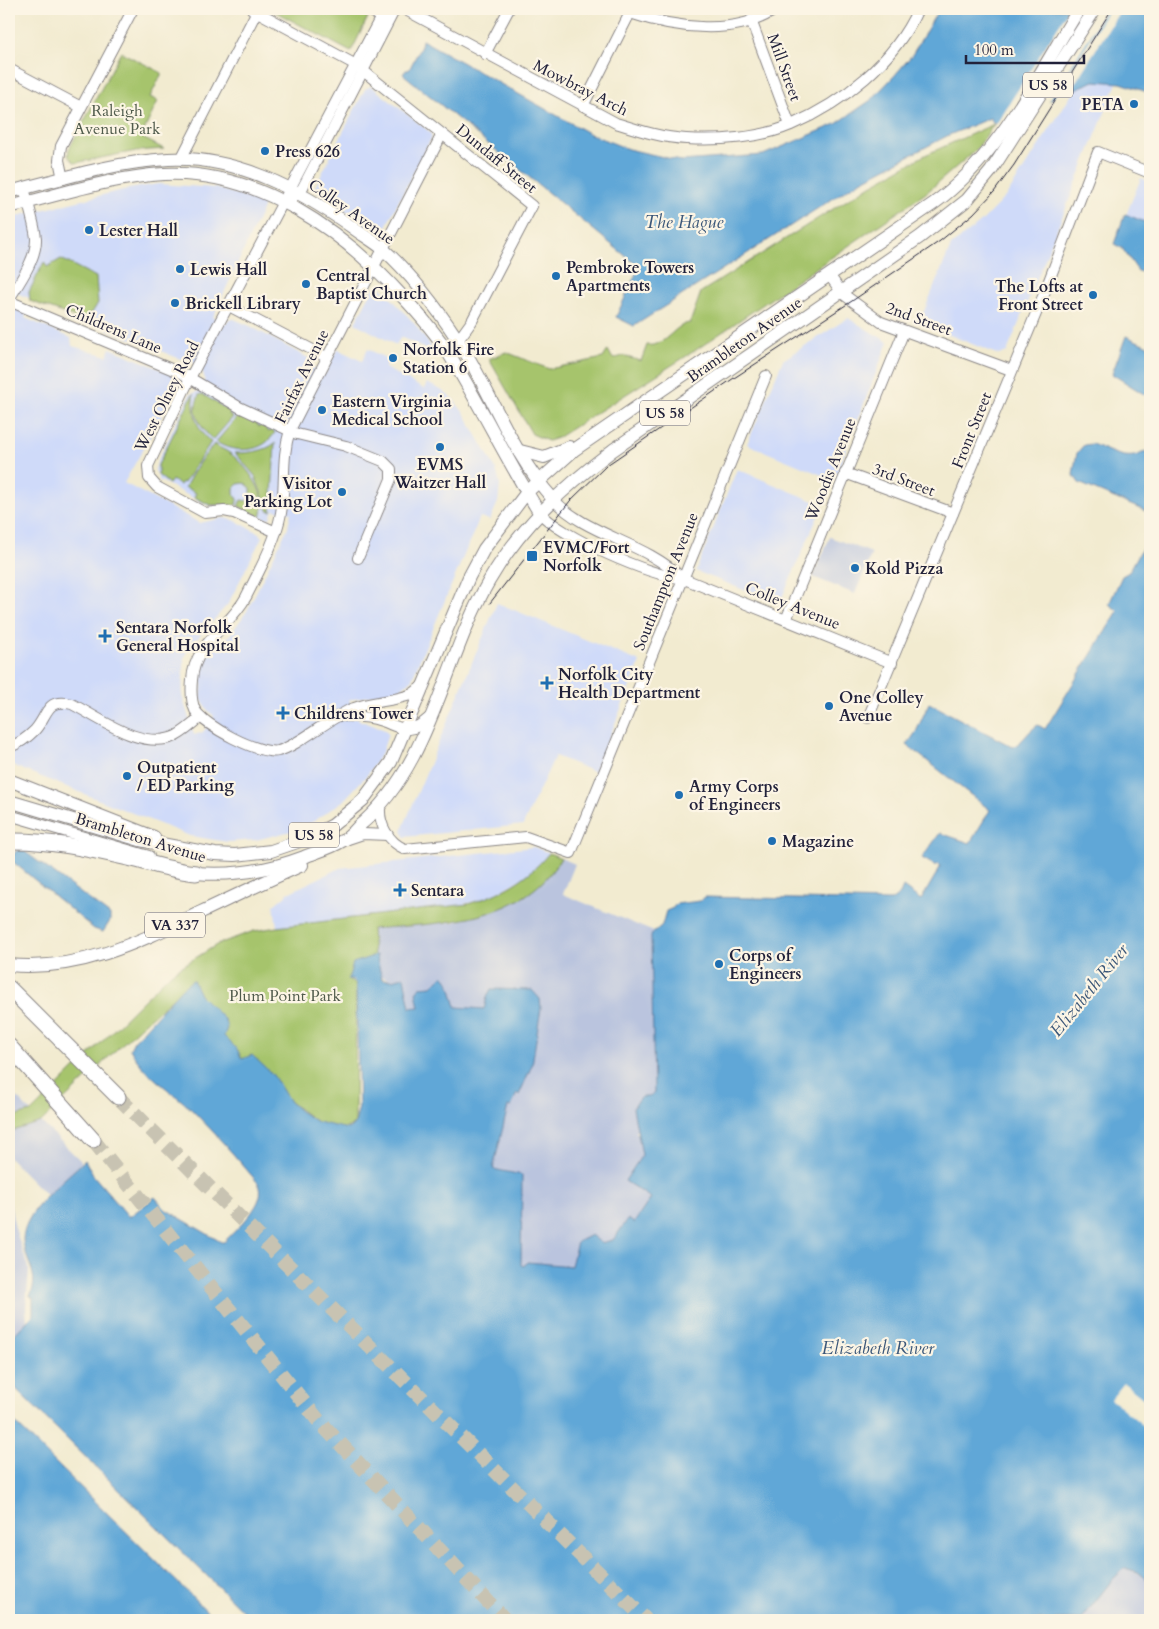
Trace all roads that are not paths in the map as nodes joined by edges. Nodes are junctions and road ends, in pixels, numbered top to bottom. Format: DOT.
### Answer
graph roads {
  1 [pos="133,9"];
  2 [pos="367,9"];
  3 [pos="395,9"];
  4 [pos="404,9"];
  5 [pos="509,9"];
  6 [pos="776,9"];
  7 [pos="918,9"];
  8 [pos="1079,9"];
  9 [pos="1096,9"];
  10 [pos="256,10"];
  11 [pos="631,11"];
  12 [pos="385,15"];
  13 [pos="751,20"];
  14 [pos="485,54"];
  15 [pos="360,68"];
  16 [pos="9,69"];
  17 [pos="583,106"];
  18 [pos="81,107"];
  19 [pos="790,125"];
  20 [pos="442,134"];
  21 [pos="181,159"];
  22 [pos="1150,173"];
  23 [pos="63,179"];
  24 [pos="24,188"];
  25 [pos="295,191"];
  26 [pos="9,192"];
  27 [pos="27,203"];
  28 [pos="284,203"];
  29 [pos="9,207"];
  30 [pos="383,248"];
  31 [pos="374,265"];
  32 [pos="829,275"];
  33 [pos="841,292"];
  34 [pos="9,300"];
  35 [pos="229,306"];
  36 [pos="904,332"];
  37 [pos="459,341"];
  38 [pos="448,353"];
  39 [pos="326,357"];
  40 [pos="1012,370"];
  41 [pos="766,376"];
  42 [pos="190,378"];
  43 [pos="608,426"];
  44 [pos="290,430"];
  45 [pos="520,451"];
  46 [pos="845,473"];
  47 [pos="538,481"];
  48 [pos="527,492"];
  49 [pos="553,499"];
  50 [pos="539,512"];
  51 [pos="953,513"];
  52 [pos="276,532"];
  53 [pos="358,558"];
  54 [pos="682,578"];
  55 [pos="786,620"];
  56 [pos="892,663"];
  57 [pos="425,683"];
  58 [pos="336,716"];
  59 [pos="200,718"];
  60 [pos="430,718"];
  61 [pos="868,718"];
  62 [pos="406,730"];
  63 [pos="9,747"];
  64 [pos="9,780"];
  65 [pos="9,802"];
  66 [pos="380,808"];
  67 [pos="9,815"];
  68 [pos="388,835"];
  69 [pos="9,841"];
  70 [pos="343,841"];
  71 [pos="174,846"];
  72 [pos="196,873"];
  73 [pos="15,966"];
  74 [pos="9,988"];
  75 [pos="9,1046"];
  76 [pos="118,1097"];
  77 [pos="93,1140"];
  1 -- 18 [label="street"];
  2 -- 12 [label="street"];
  3 -- 12 [label="street, West Olney Road"];
  4 -- 14 [label="street, Mowbray Arch"];
  5 -- 14 [label="street"];
  6 -- 13 [label="street"];
  7 -- 19 [label="street, Mowbray Arch"];
  8 -- 32 [label="main road, Brambleton Avenue / US 58"];
  9 -- 33 [label="main road, Brambleton Avenue / US 58"];
  10 -- 15 [label="street, Dundaff Street"];
  10 -- 21 [label="street"];
  11 -- 13 [label="street"];
  11 -- 17 [label="street"];
  12 -- 15 [label="street, West Olney Road"];
  13 -- 19 [label="street, Mill Street"];
  14 -- 17 [label="street, Mowbray Arch"];
  15 -- 20 [label="street, Dundaff Street"];
  15 -- 25 [label="street, West Olney Road"];
  16 -- 18 [label="street"];
  17 -- 19 [label="street, Mowbray Arch"];
  18 -- 23 [label="street"];
  20 -- 30 [label="street, Fairfax Avenue"];
  20 -- 37 [label="street, Dundaff Street"];
  21 -- 23 [label="main road, Colley Avenue"];
  21 -- 25 [label="main road, Colley Avenue"];
  22 -- 40 [label="street, Front Street"];
  23 -- 24 [label="main road, Colley Avenue"];
  24 -- 26 [label="main road, Colley Avenue"];
  24 -- 27 [label="street"];
  25 -- 28 [label="street, West Olney Road"];
  25 -- 30 [label="main road, Colley Avenue"];
  27 -- 28 [label="main road, Colley Avenue"];
  27 -- 29 [label="main road, Colley Avenue"];
  27 -- 34 [label="street"];
  28 -- 31 [label="main road, Colley Avenue"];
  28 -- 35 [label="street, West Olney Road"];
  30 -- 31 [label="street, Fairfax Avenue"];
  30 -- 37 [label="main road, Colley Avenue"];
  31 -- 38 [label="main road, Colley Avenue"];
  31 -- 39 [label="street, Fairfax Avenue"];
  32 -- 33 [label="street, 2nd Street"];
  32 -- 43 [label="main road, Brambleton Avenue / US 58"];
  33 -- 36 [label="street, 2nd Street"];
  33 -- 49 [label="main road, Brambleton Avenue / US 58"];
  34 -- 42 [label="street, Childrens Lane"];
  35 -- 39 [label="street"];
  35 -- 42 [label="street, West Olney Road"];
  36 -- 40 [label="street, 2nd Street"];
  36 -- 46 [label="street, Woodis Avenue"];
  37 -- 38 [label="street, Dundaff Street"];
  37 -- 45 [label="main road, Colley Avenue"];
  38 -- 48 [label="main road, Colley Avenue"];
  39 -- 44 [label="street, Fairfax Avenue"];
  40 -- 51 [label="street, Front Street"];
  41 -- 54 [label="street, Southampton Avenue"];
  42 -- 44 [label="street, Childrens Lane"];
  42 -- 52 [label="street, West Olney Road"];
  43 -- 45 [label="main road"];
  43 -- 47 [label="main road, Brambleton Avenue / US 58"];
  44 -- 52 [label="street, Fairfax Avenue"];
  44 -- 53 [label="street, Childrens Lane"];
  45 -- 47 [label="main road, Colley Avenue"];
  46 -- 51 [label="street, 3rd Street"];
  46 -- 55 [label="street, Woodis Avenue"];
  47 -- 48 [label="main road, Brambleton Avenue / US 58"];
  47 -- 49 [label="main road, Colley Avenue"];
  48 -- 50 [label="main road, Colley Avenue"];
  48 -- 57 [label="main road, Brambleton Avenue / US 58"];
  49 -- 50 [label="main road, Brambleton Avenue / US 58"];
  49 -- 54 [label="street, Colley Avenue"];
  50 -- 54 [label="street, Colley Avenue"];
  50 -- 60 [label="main road, Brambleton Avenue / US 58"];
  51 -- 56 [label="street, Front Street"];
  52 -- 59 [label="street, Fairfax Avenue"];
  54 -- 55 [label="street, Colley Avenue"];
  54 -- 68 [label="street, Southampton Avenue"];
  55 -- 56 [label="street, Colley Avenue"];
  56 -- 61 [label="street, Front Street"];
  57 -- 58 [label="street"];
  57 -- 62 [label="main road, Brambleton Avenue / US 58"];
  58 -- 59 [label="street"];
  58 -- 62 [label="street"];
  59 -- 63 [label="street"];
  60 -- 62 [label="street"];
  60 -- 66 [label="main road, Brambleton Avenue / US 58"];
  62 -- 71 [label="main road, Brambleton Avenue / US 58"];
  64 -- 71 [label="main road"];
  65 -- 71 [label="main road, Brambleton Avenue / US 58"];
  66 -- 68 [label="street"];
  66 -- 70 [label="main road, Brambleton Avenue / US 58"];
  67 -- 72 [label="street, Brambleton Avenue"];
  68 -- 70 [label="street"];
  69 -- 72 [label="highway, US 58"];
  70 -- 72 [label="main road, Brambleton Avenue / US 58"];
  70 -- 73 [label="main road, VA 337"];
  74 -- 76 [label="highway"];
  75 -- 77 [label="highway"];
}
